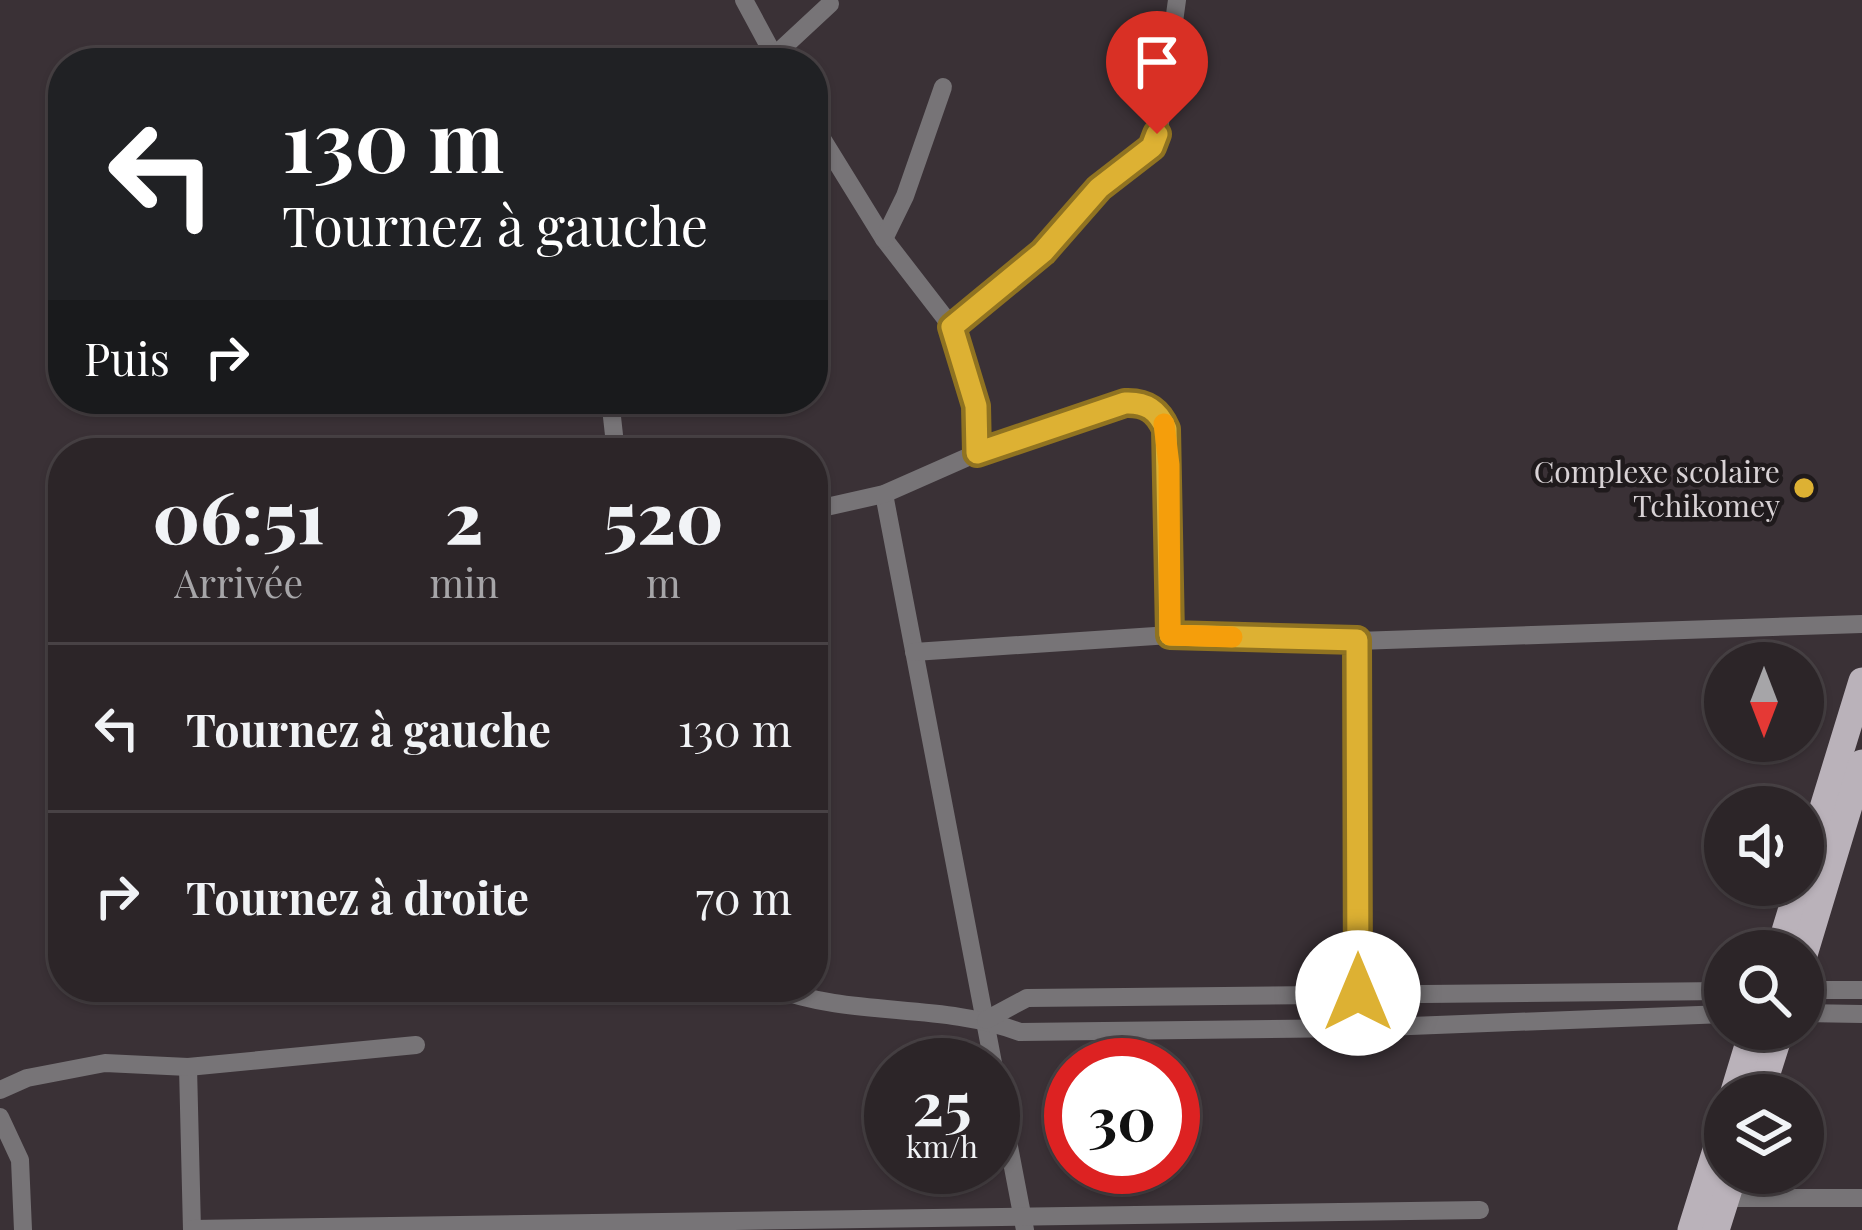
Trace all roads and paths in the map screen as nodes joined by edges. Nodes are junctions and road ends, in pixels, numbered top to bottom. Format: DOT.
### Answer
graph roads {
  1 [pos="744,0"];
  2 [pos="1177,0"];
  3 [pos="830,4"];
  4 [pos="770,48"];
  5 [pos="787,48"];
  6 [pos="944,87"];
  7 [pos="828,148"];
  8 [pos="884,239"];
  9 [pos="952,327"];
  10 [pos="977,453"];
  11 [pos="884,494"];
  12 [pos="828,507"];
  13 [pos="1862,624"];
  14 [pos="1170,635"];
  15 [pos="1357,640"];
  16 [pos="914,652"];
  17 [pos="1862,681"];
  18 [pos="1862,764"];
  19 [pos="1856,804"];
  20 [pos="1824,805"];
  21 [pos="1813,930"];
  22 [pos="1824,990"];
  23 [pos="1862,990"];
  24 [pos="1704,991"];
  25 [pos="1358,993"];
  26 [pos="818,1002"];
  27 [pos="1824,1013"];
  28 [pos="1862,1014"];
  29 [pos="1704,1015"];
  30 [pos="986,1020"];
  31 [pos="416,1045"];
  32 [pos="188,1067"];
  33 [pos="0,1090"];
  34 [pos="0,1118"];
  35 [pos="1704,1188"];
  36 [pos="1728,1194"];
  37 [pos="1818,1194"];
  38 [pos="1862,1198"];
  39 [pos="1480,1210"];
  40 [pos="1023,1223"];
  41 [pos="700,1226"];
  42 [pos="192,1229"];
  43 [pos="23,1230"];
  44 [pos="1691,1230"];
  45 [pos="1717,1230"];
  1 -- 4 [label="street"];
  2 -- 9 [label="street"];
  3 -- 5 [label="street"];
  6 -- 8 [label="street"];
  7 -- 8 [label="street"];
  8 -- 9 [label="street"];
  9 -- 10 [label="street"];
  10 -- 11 [label="street"];
  10 -- 14 [label="street"];
  11 -- 12 [label="street"];
  11 -- 16 [label="street"];
  13 -- 15 [label="street"];
  14 -- 15 [label="street"];
  14 -- 16 [label="street"];
  15 -- 25 [label="street"];
  16 -- 30 [label="street"];
  17 -- 20 [label="main road"];
  18 -- 19 [label="main road"];
  19 -- 21 [label="main road"];
  22 -- 23 [label="street"];
  24 -- 25 [label="street"];
  25 -- 30 [label="street"];
  26 -- 30 [label="street"];
  27 -- 28 [label="street"];
  29 -- 30 [label="street"];
  30 -- 40 [label="street"];
  31 -- 32 [label="street"];
  32 -- 33 [label="street"];
  32 -- 42 [label="street"];
  34 -- 43 [label="street"];
  35 -- 44 [label="main road"];
  36 -- 45 [label="main road"];
  37 -- 38 [label="street"];
  39 -- 40 [label="street"];
  40 -- 41 [label="street"];
  41 -- 42 [label="street"];
}
